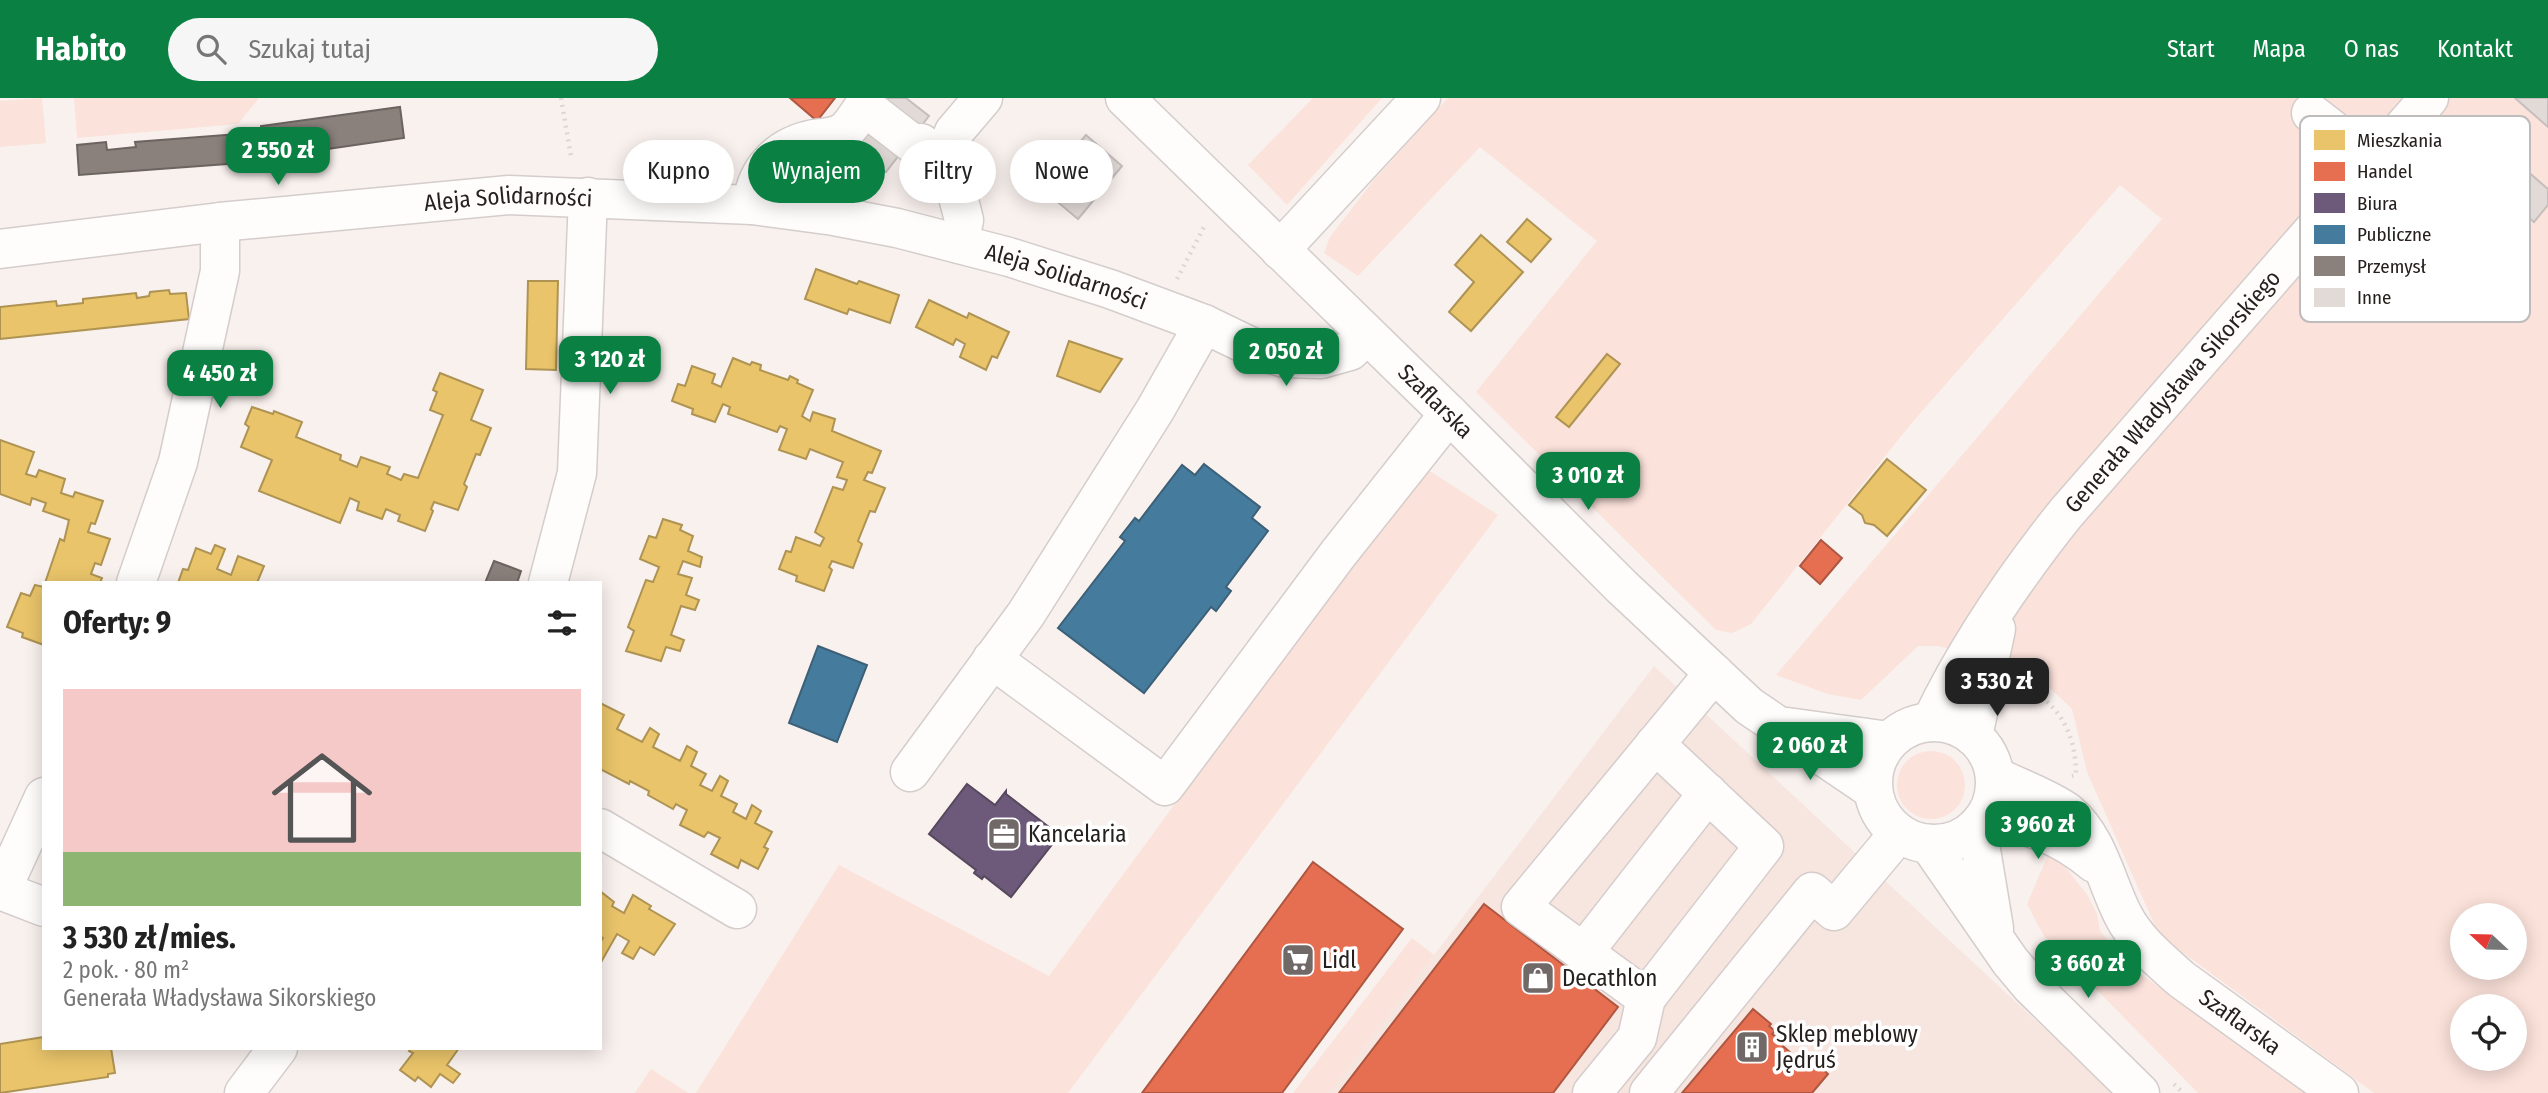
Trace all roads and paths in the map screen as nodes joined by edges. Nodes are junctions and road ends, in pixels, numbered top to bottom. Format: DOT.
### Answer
graph roads {
  1 [pos="561,98"];
  2 [pos="983,98"];
  3 [pos="1125,98"];
  4 [pos="1421,98"];
  5 [pos="2429,98"];
  6 [pos="2311,113"];
  7 [pos="2315,116"];
  8 [pos="2414,116"];
  9 [pos="941,140"];
  10 [pos="572,156"];
  11 [pos="899,159"];
  12 [pos="588,197"];
  13 [pos="1226,197"];
  14 [pos="960,203"];
  15 [pos="752,205"];
  16 [pos="220,222"];
  17 [pos="959,244"];
  18 [pos="2300,246"];
  19 [pos="0,248"];
  20 [pos="1280,250"];
  21 [pos="1172,289"];
  22 [pos="1204,324"];
  23 [pos="1367,335"];
  24 [pos="1449,414"];
  25 [pos="137,581"];
  26 [pos="549,581"];
  27 [pos="2006,593"];
  28 [pos="992,659"];
  29 [pos="1714,673"];
  30 [pos="2009,678"];
  31 [pos="1931,722"];
  32 [pos="1781,726"];
  33 [pos="1973,736"];
  34 [pos="1889,741"];
  35 [pos="1656,744"];
  36 [pos="910,772"];
  37 [pos="1994,776"];
  38 [pos="1873,790"];
  39 [pos="2054,792"];
  40 [pos="1708,793"];
  41 [pos="42,801"];
  42 [pos="1981,822"];
  43 [pos="602,829"];
  44 [pos="1914,838"];
  45 [pos="2106,873"];
  46 [pos="1,890"];
  47 [pos="42,906"];
  48 [pos="737,909"];
  49 [pos="1996,941"];
  50 [pos="1584,953"];
  51 [pos="1646,998"];
  52 [pos="276,1050"];
  53 [pos="2152,1084"];
  54 [pos="244,1093"];
  55 [pos="1592,1093"];
  56 [pos="1648,1093"];
  57 [pos="2183,1093"];
  58 [pos="2339,1093"];
  1 -- 10 [label="path"];
  2 -- 9 [label="street"];
  3 -- 13 [label="street, Szaflarska"];
  4 -- 20 [label="street"];
  5 -- 8 [label="street, Generała Władysława Sikorskiego"];
  6 -- 7 [label="street"];
  11 -- 15 [label="street"];
  12 -- 15 [label="street, Aleja Solidarności"];
  12 -- 16 [label="street, Aleja Solidarności"];
  12 -- 26 [label="street"];
  13 -- 20 [label="street, Szaflarska"];
  13 -- 21 [label="path"];
  14 -- 17 [label="street"];
  15 -- 17 [label="street, Aleja Solidarności"];
  16 -- 19 [label="street, Aleja Solidarności"];
  16 -- 25 [label="street"];
  17 -- 22 [label="street, Aleja Solidarności"];
  18 -- 27 [label="street, Generała Władysława Sikorskiego"];
  20 -- 23 [label="street, Szaflarska"];
  22 -- 23 [label="street, Aleja Solidarności"];
  22 -- 28 [label="street"];
  23 -- 24 [label="street, Szaflarska"];
  24 -- 28 [label="street"];
  24 -- 29 [label="street, Szaflarska"];
  27 -- 31 [label="street, Generała Władysława Sikorskiego"];
  27 -- 33 [label="street, Generała Władysława Sikorskiego"];
  28 -- 36 [label="street"];
  29 -- 32 [label="street, Szaflarska"];
  29 -- 35 [label="street"];
  30 -- 39 [label="path"];
  31 -- 33 [label="street"];
  31 -- 34 [label="street"];
  32 -- 34 [label="street, Szaflarska"];
  32 -- 38 [label="street, Szaflarska"];
  33 -- 37 [label="street"];
  34 -- 38 [label="street"];
  35 -- 40 [label="street"];
  35 -- 50 [label="street"];
  37 -- 39 [label="street, Szaflarska"];
  37 -- 42 [label="street"];
  38 -- 44 [label="street"];
  39 -- 45 [label="street, Szaflarska"];
  40 -- 50 [label="street"];
  40 -- 51 [label="street"];
  41 -- 46 [label="street"];
  42 -- 44 [label="street"];
  42 -- 45 [label="street, Szaflarska"];
  42 -- 49 [label="street"];
  43 -- 48 [label="street"];
  44 -- 49 [label="street"];
  44 -- 56 [label="street"];
  45 -- 58 [label="street, Szaflarska"];
  46 -- 47 [label="street"];
  49 -- 53 [label="street"];
  50 -- 51 [label="street"];
  51 -- 55 [label="street"];
  52 -- 54 [label="street"];
  53 -- 57 [label="path"];
}
